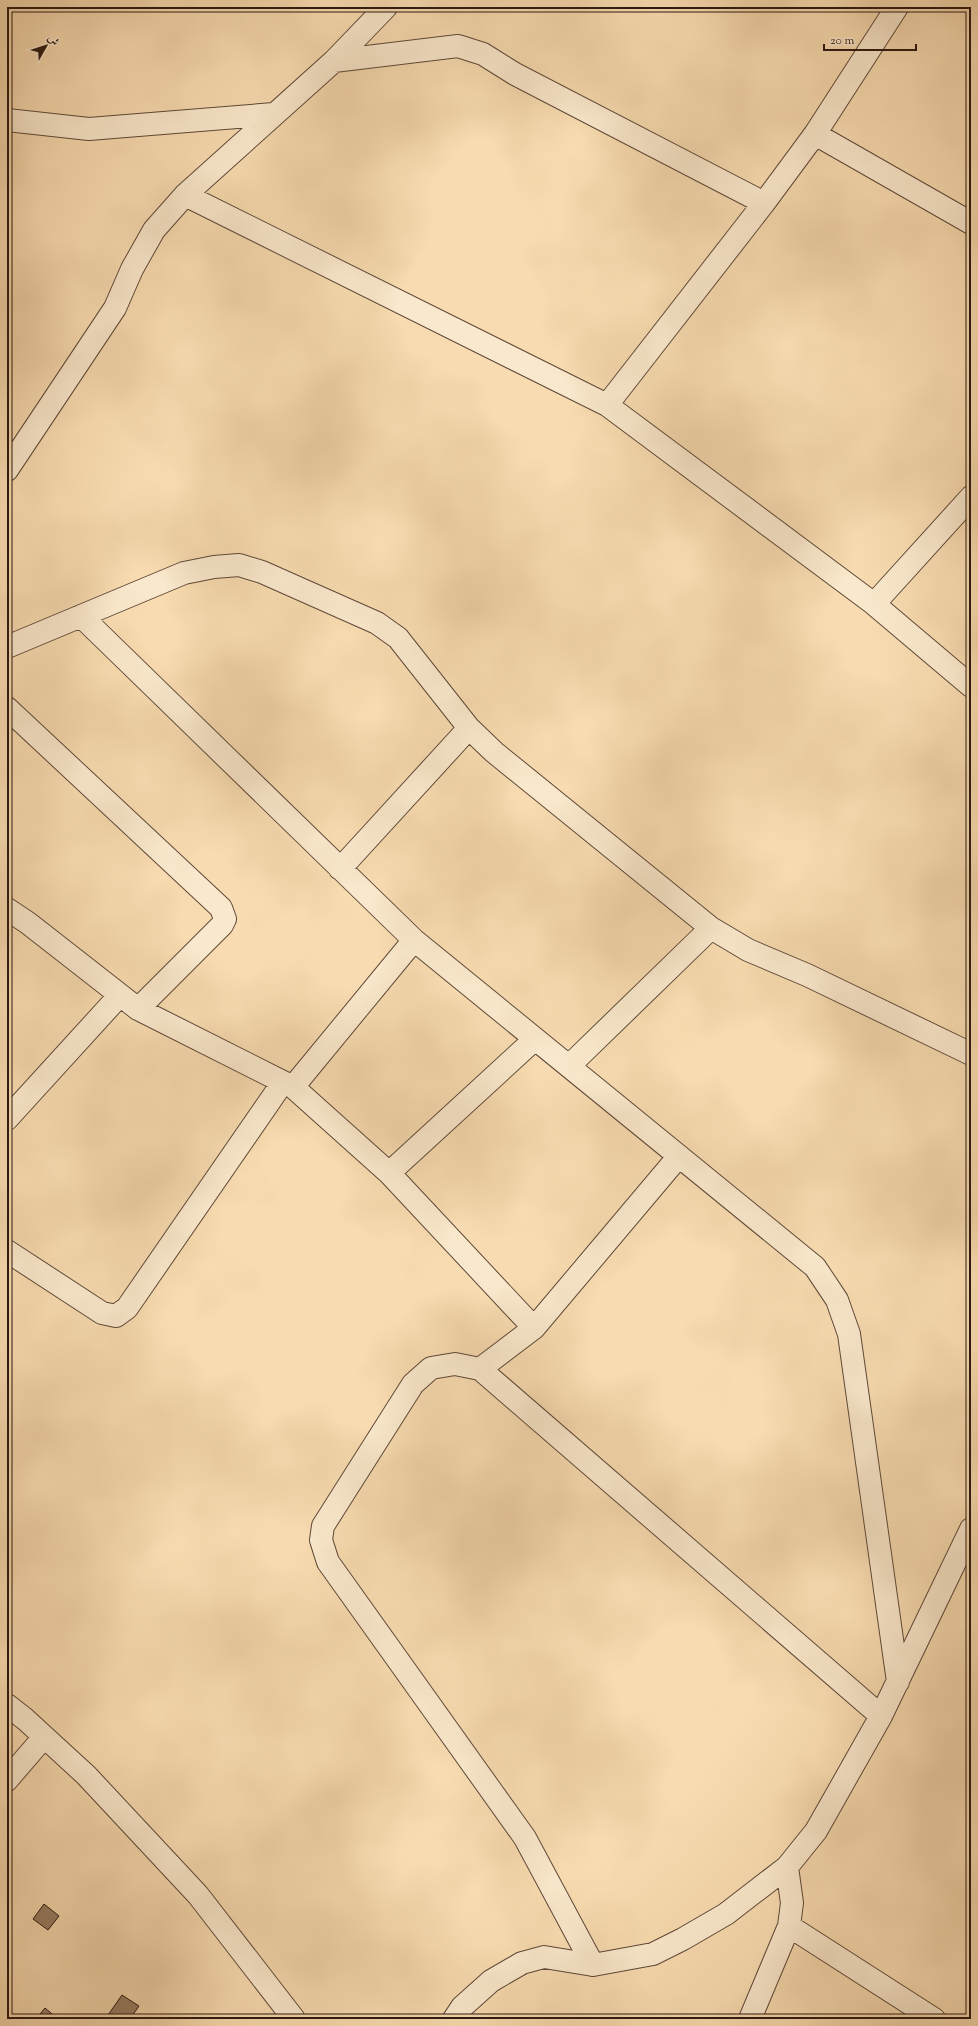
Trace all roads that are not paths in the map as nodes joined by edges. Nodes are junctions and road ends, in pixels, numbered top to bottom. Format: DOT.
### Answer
graph roads {
  1 [pos="386,7"];
  2 [pos="897,7"];
  3 [pos="334,61"];
  4 [pos="274,114"];
  5 [pos="7,120"];
  6 [pos="815,134"];
  7 [pos="185,195"];
  8 [pos="764,203"];
  9 [pos="971,222"];
  10 [pos="607,405"];
  11 [pos="7,470"];
  12 [pos="971,497"];
  13 [pos="874,604"];
  14 [pos="81,616"];
  15 [pos="7,647"];
  16 [pos="971,686"];
  17 [pos="7,708"];
  18 [pos="469,728"];
  19 [pos="340,869"];
  20 [pos="7,909"];
  21 [pos="712,928"];
  22 [pos="414,940"];
  23 [pos="120,995"];
  24 [pos="138,1009"];
  25 [pos="535,1039"];
  26 [pos="971,1054"];
  27 [pos="569,1066"];
  28 [pos="288,1084"];
  29 [pos="10,1110"];
  30 [pos="679,1156"];
  31 [pos="389,1173"];
  32 [pos="7,1251"];
  33 [pos="534,1328"];
  34 [pos="480,1369"];
  35 [pos="971,1529"];
  36 [pos="966,1554"];
  37 [pos="898,1682"];
  38 [pos="7,1705"];
  39 [pos="881,1716"];
  40 [pos="44,1737"];
  41 [pos="7,1780"];
  42 [pos="787,1867"];
  43 [pos="789,1926"];
  44 [pos="593,1965"];
  45 [pos="294,2019"];
  46 [pos="454,2019"];
  47 [pos="750,2019"];
  48 [pos="934,2019"];
  1 -- 3 [label="street"];
  2 -- 6 [label="street"];
  3 -- 4 [label="street"];
  3 -- 8 [label="street"];
  4 -- 5 [label="street"];
  4 -- 7 [label="street"];
  6 -- 8 [label="street"];
  6 -- 9 [label="street"];
  7 -- 10 [label="street"];
  7 -- 11 [label="street"];
  8 -- 10 [label="street"];
  10 -- 13 [label="street"];
  12 -- 13 [label="street"];
  13 -- 16 [label="street"];
  14 -- 15 [label="street"];
  14 -- 18 [label="street"];
  14 -- 19 [label="street"];
  17 -- 24 [label="street"];
  18 -- 19 [label="street"];
  18 -- 21 [label="street"];
  19 -- 22 [label="street"];
  20 -- 23 [label="street"];
  21 -- 26 [label="street"];
  21 -- 27 [label="street"];
  22 -- 25 [label="street"];
  22 -- 28 [label="street"];
  23 -- 24 [label="street"];
  23 -- 29 [label="street"];
  24 -- 28 [label="street"];
  25 -- 27 [label="street"];
  25 -- 31 [label="street"];
  27 -- 30 [label="street"];
  28 -- 31 [label="street"];
  28 -- 32 [label="street"];
  30 -- 33 [label="street"];
  30 -- 37 [label="street"];
  31 -- 33 [label="street"];
  33 -- 34 [label="street"];
  34 -- 39 [label="street"];
  34 -- 44 [label="street"];
  35 -- 36 [label="street"];
  36 -- 37 [label="street"];
  37 -- 39 [label="street"];
  38 -- 40 [label="street"];
  39 -- 42 [label="street"];
  40 -- 41 [label="street"];
  40 -- 45 [label="street"];
  42 -- 43 [label="street"];
  42 -- 44 [label="street"];
  43 -- 47 [label="street"];
  43 -- 48 [label="street"];
  44 -- 46 [label="street"];
}
